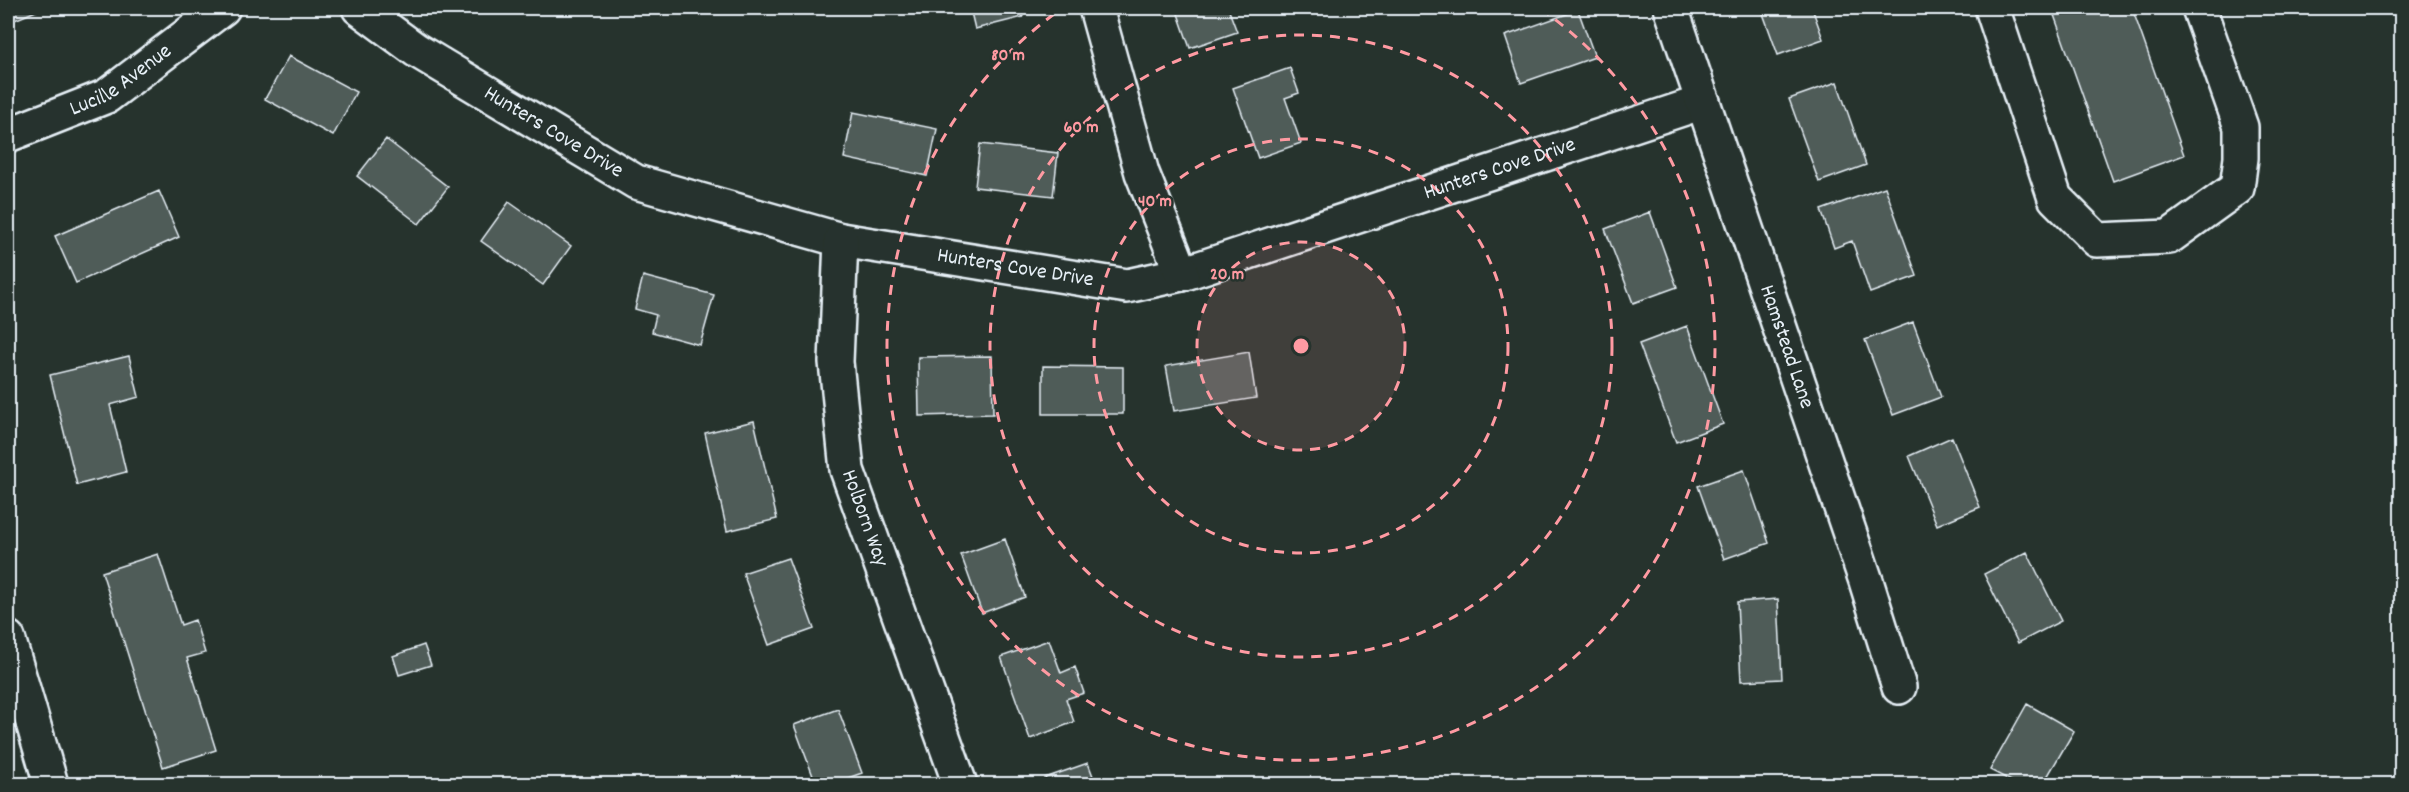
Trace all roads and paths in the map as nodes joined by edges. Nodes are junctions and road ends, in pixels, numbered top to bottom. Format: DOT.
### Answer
graph roads {
  1 [pos="223,8"];
  2 [pos="359,8"];
  3 [pos="1096,8"];
  4 [pos="1671,8"];
  5 [pos="1992,8"];
  6 [pos="2199,8"];
  7 [pos="1703,102"];
  8 [pos="8,135"];
  9 [pos="841,240"];
  10 [pos="1182,274"];
  11 [pos="8,638"];
  12 [pos="1899,687"];
  13 [pos="51,784"];
  14 [pos="960,784"];
  1 -- 8 [label="street, Lucille Avenue"];
  2 -- 9 [label="street, Hunters Cove Drive"];
  3 -- 10 [label="street"];
  4 -- 7 [label="street, Hamstead Lane"];
  5 -- 6 [label="street"];
  7 -- 10 [label="street, Hunters Cove Drive"];
  7 -- 12 [label="street, Hamstead Lane"];
  9 -- 10 [label="street, Hunters Cove Drive"];
  9 -- 14 [label="street, Holborn Way"];
  11 -- 13 [label="street"];
}
